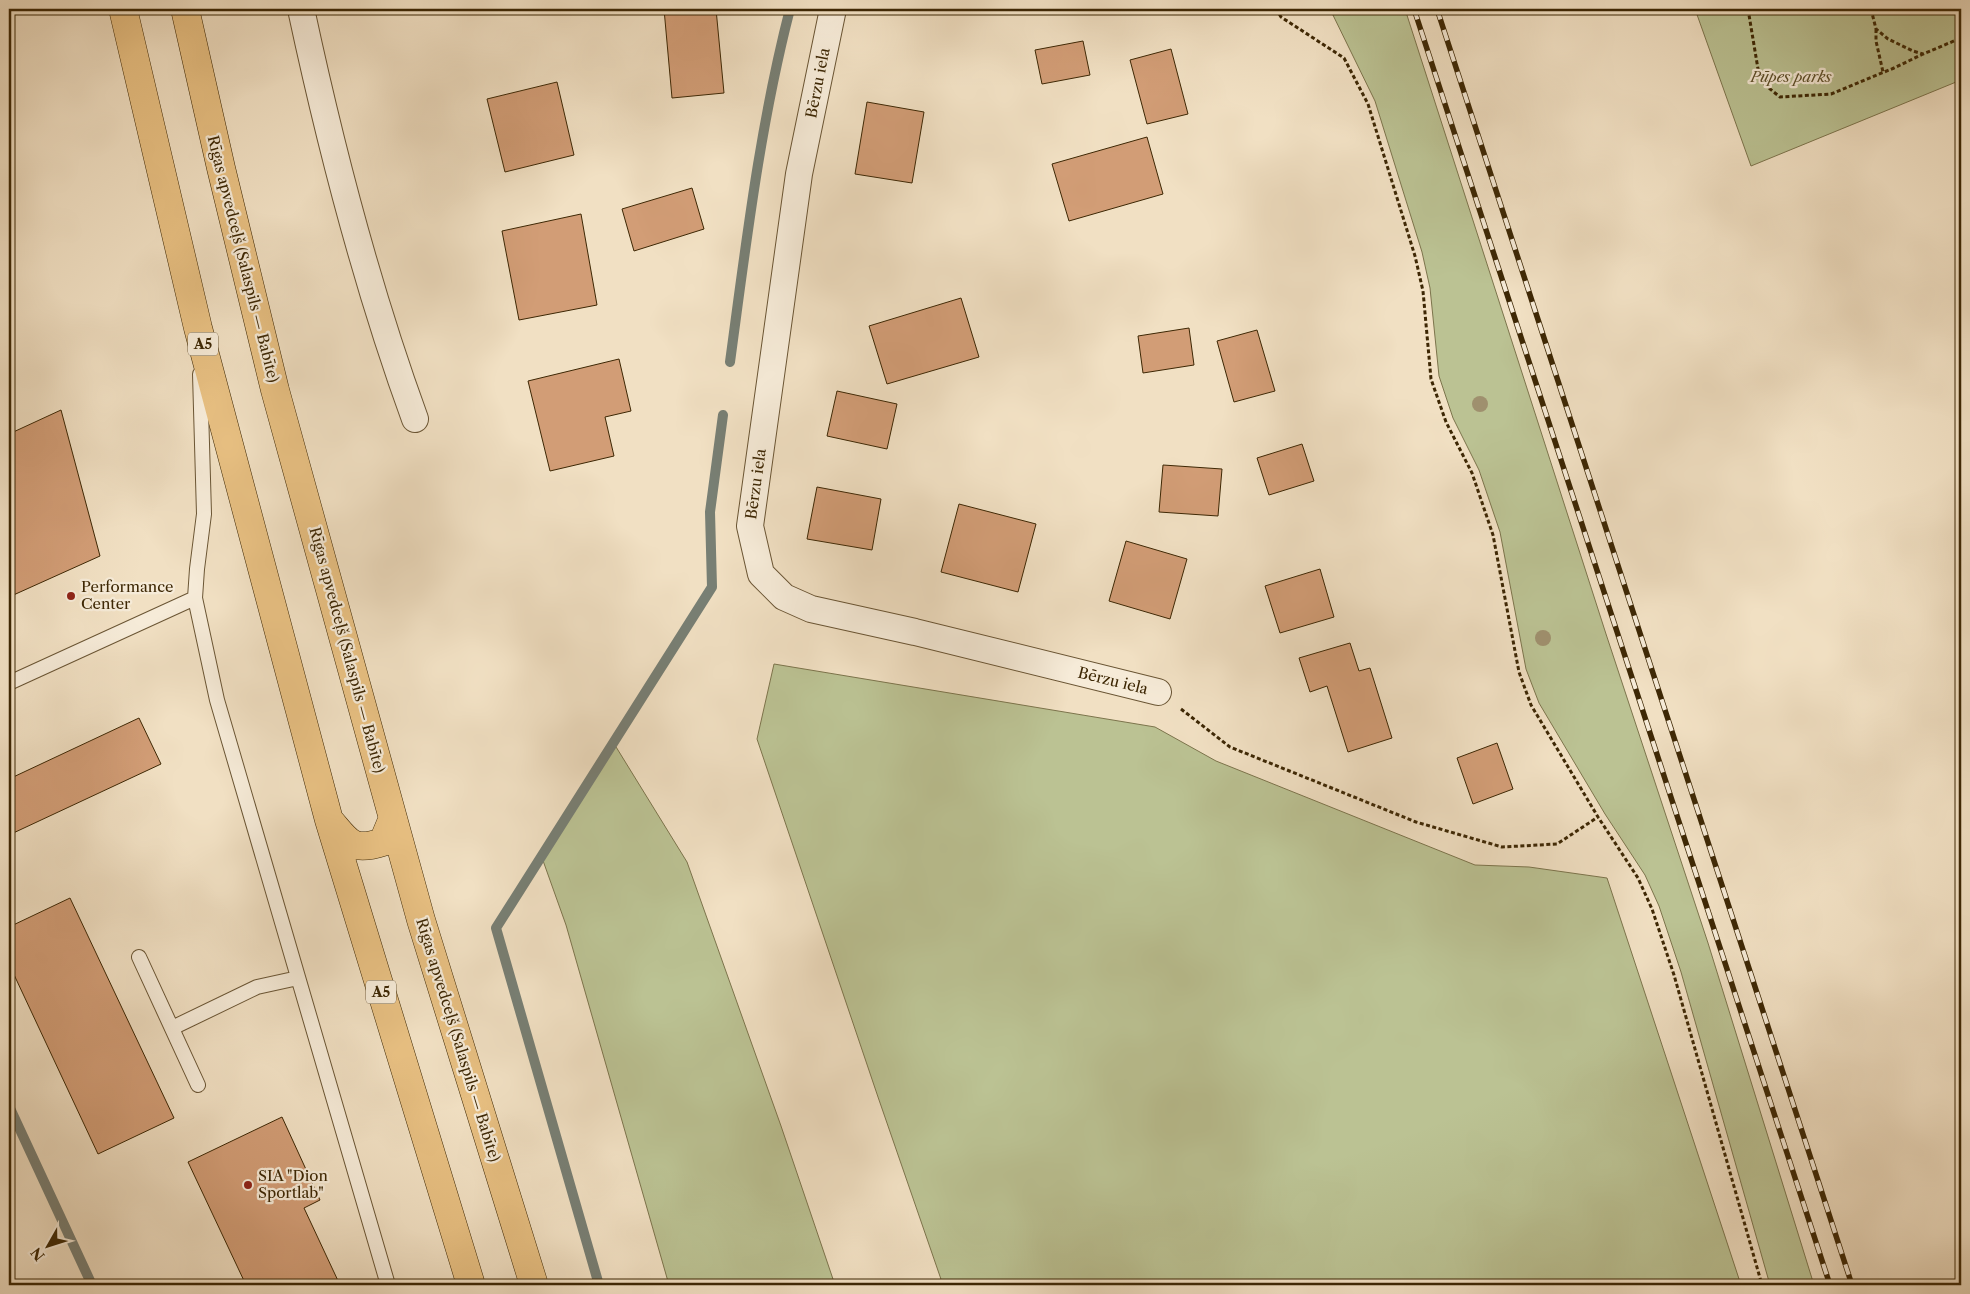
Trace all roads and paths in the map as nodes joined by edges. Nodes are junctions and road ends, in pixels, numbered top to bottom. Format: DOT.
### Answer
graph roads {
  1 [pos="123,9"];
  2 [pos="185,9"];
  3 [pos="301,9"];
  4 [pos="833,9"];
  5 [pos="1276,9"];
  6 [pos="1748,9"];
  7 [pos="1871,9"];
  8 [pos="1876,29"];
  9 [pos="1961,38"];
  10 [pos="1924,54"];
  11 [pos="1883,72"];
  12 [pos="198,328"];
  13 [pos="415,419"];
  14 [pos="195,598"];
  15 [pos="9,683"];
  16 [pos="1158,692"];
  17 [pos="1598,817"];
  18 [pos="393,818"];
  19 [pos="329,820"];
  20 [pos="139,957"];
  21 [pos="298,978"];
  22 [pos="172,1028"];
  23 [pos="198,1085"];
  24 [pos="388,1285"];
  25 [pos="471,1285"];
  26 [pos="534,1285"];
  27 [pos="1762,1285"];
  1 -- 12 [label="highway, A5"];
  2 -- 18 [label="highway, Rīgas apvedceļš (Salaspils — Babīte)"];
  3 -- 13 [label="street"];
  4 -- 16 [label="street, Bērzu iela"];
  5 -- 17 [label="path"];
  6 -- 11 [label="path"];
  7 -- 8 [label="path"];
  8 -- 10 [label="path"];
  8 -- 11 [label="path"];
  9 -- 10 [label="path"];
  10 -- 11 [label="path"];
  12 -- 14 [label="lane"];
  12 -- 19 [label="highway, A5"];
  14 -- 15 [label="lane"];
  14 -- 21 [label="lane"];
  16 -- 17 [label="path"];
  17 -- 27 [label="path"];
  18 -- 19 [label="highway"];
  18 -- 26 [label="highway, Rīgas apvedceļš (Salaspils — Babīte)"];
  19 -- 25 [label="highway, A5"];
  20 -- 22 [label="lane"];
  21 -- 22 [label="lane"];
  21 -- 24 [label="lane"];
  22 -- 23 [label="lane"];
}
